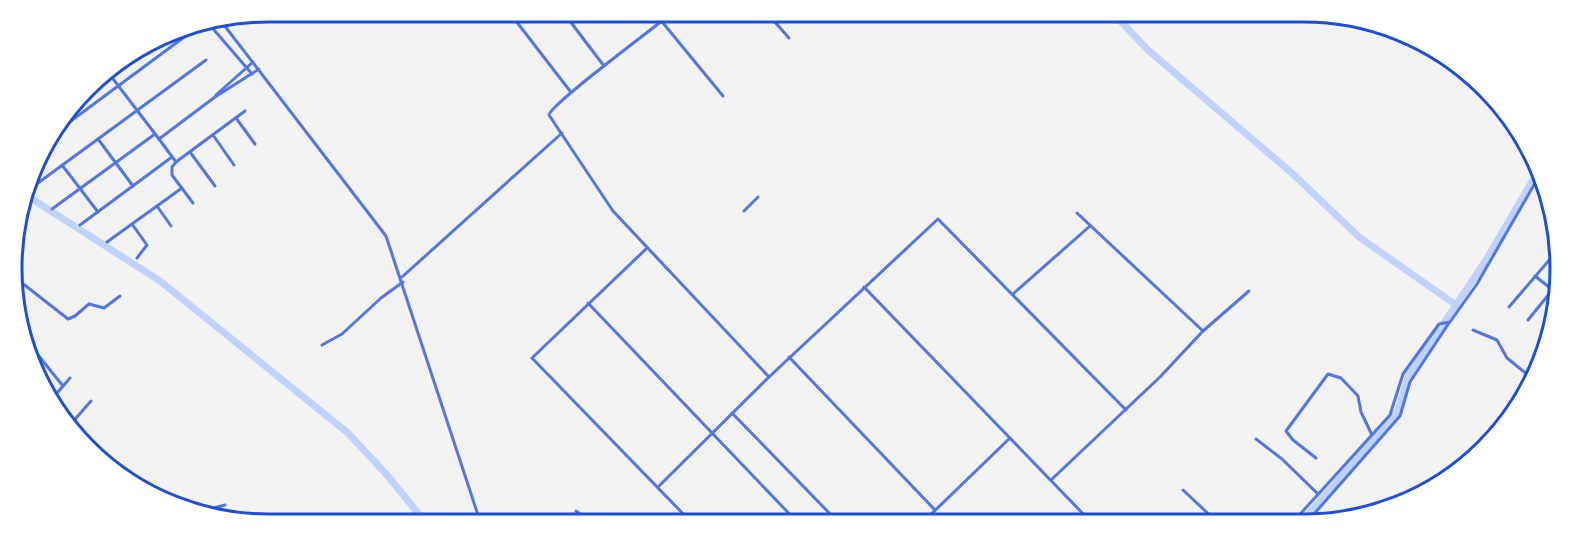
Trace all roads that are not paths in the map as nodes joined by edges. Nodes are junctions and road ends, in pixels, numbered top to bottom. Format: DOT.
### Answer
graph roads {
  1 [pos="517,22"];
  2 [pos="570,22"];
  3 [pos="661,22"];
  4 [pos="663,22"];
  5 [pos="775,22"];
  6 [pos="225,26"];
  7 [pos="213,29"];
  8 [pos="183,38"];
  9 [pos="789,38"];
  10 [pos="206,60"];
  11 [pos="254,61"];
  12 [pos="604,66"];
  13 [pos="247,67"];
  14 [pos="259,69"];
  15 [pos="252,74"];
  16 [pos="112,78"];
  17 [pos="117,85"];
  18 [pos="571,92"];
  19 [pos="723,96"];
  20 [pos="215,97"];
  21 [pos="137,110"];
  22 [pos="245,111"];
  23 [pos="236,118"];
  24 [pos="73,119"];
  25 [pos="562,133"];
  26 [pos="155,134"];
  27 [pos="213,135"];
  28 [pos="98,139"];
  29 [pos="159,139"];
  30 [pos="255,144"];
  31 [pos="190,152"];
  32 [pos="172,157"];
  33 [pos="176,162"];
  34 [pos="116,163"];
  35 [pos="62,165"];
  36 [pos="234,165"];
  37 [pos="38,183"];
  38 [pos="1535,185"];
  39 [pos="133,186"];
  40 [pos="214,186"];
  41 [pos="81,188"];
  42 [pos="182,188"];
  43 [pos="758,197"];
  44 [pos="193,203"];
  45 [pos="157,206"];
  46 [pos="52,209"];
  47 [pos="744,211"];
  48 [pos="98,212"];
  49 [pos="1077,213"];
  50 [pos="132,224"];
  51 [pos="80,225"];
  52 [pos="171,226"];
  53 [pos="1090,226"];
  54 [pos="107,242"];
  55 [pos="646,249"];
  56 [pos="137,258"];
  57 [pos="1549,260"];
  58 [pos="1535,276"];
  59 [pos="402,277"];
  60 [pos="403,282"];
  61 [pos="23,284"];
  62 [pos="1549,286"];
  63 [pos="864,287"];
  64 [pos="1249,291"];
  65 [pos="1013,294"];
  66 [pos="120,296"];
  67 [pos="1547,298"];
  68 [pos="588,303"];
  69 [pos="1509,308"];
  70 [pos="1528,320"];
  71 [pos="1448,323"];
  72 [pos="1473,330"];
  73 [pos="1203,331"];
  74 [pos="322,345"];
  75 [pos="39,356"];
  76 [pos="789,357"];
  77 [pos="1526,373"];
  78 [pos="769,377"];
  79 [pos="70,378"];
  80 [pos="63,386"];
  81 [pos="57,393"];
  82 [pos="91,401"];
  83 [pos="1126,410"];
  84 [pos="732,413"];
  85 [pos="75,419"];
  86 [pos="711,433"];
  87 [pos="1372,435"];
  88 [pos="1010,438"];
  89 [pos="1256,439"];
  90 [pos="1316,458"];
  91 [pos="1050,480"];
  92 [pos="658,487"];
  93 [pos="1183,490"];
  94 [pos="1318,494"];
  95 [pos="225,505"];
  96 [pos="214,508"];
  97 [pos="935,510"];
  98 [pos="576,511"];
  99 [pos="1315,513"];
  100 [pos="478,514"];
  101 [pos="580,514"];
  102 [pos="684,514"];
  103 [pos="789,514"];
  104 [pos="830,514"];
  105 [pos="931,514"];
  106 [pos="1083,514"];
  107 [pos="1208,514"];
  108 [pos="1300,514"];
  1 -- 18 [label="street"];
  2 -- 12 [label="street"];
  3 -- 12 [label="street"];
  4 -- 19 [label="street"];
  5 -- 9 [label="street"];
  6 -- 11 [label="street"];
  7 -- 13 [label="street"];
  8 -- 17 [label="street"];
  10 -- 21 [label="street"];
  11 -- 13 [label="street"];
  11 -- 14 [label="street"];
  12 -- 18 [label="street"];
  13 -- 15 [label="street"];
  13 -- 20 [label="street"];
  14 -- 15 [label="street"];
  14 -- 59 [label="street"];
  15 -- 20 [label="street"];
  16 -- 17 [label="street"];
  17 -- 21 [label="street"];
  17 -- 24 [label="street"];
  18 -- 25 [label="street"];
  20 -- 29 [label="street"];
  21 -- 26 [label="street"];
  21 -- 28 [label="street"];
  22 -- 23 [label="street"];
  23 -- 27 [label="street"];
  23 -- 30 [label="street"];
  25 -- 55 [label="street"];
  25 -- 59 [label="street"];
  26 -- 29 [label="street"];
  26 -- 34 [label="street"];
  27 -- 31 [label="street"];
  27 -- 36 [label="street"];
  28 -- 34 [label="street"];
  28 -- 35 [label="street"];
  29 -- 32 [label="street"];
  31 -- 33 [label="street"];
  31 -- 40 [label="street"];
  32 -- 33 [label="street"];
  32 -- 39 [label="street"];
  33 -- 42 [label="street"];
  34 -- 39 [label="street"];
  34 -- 41 [label="street"];
  35 -- 37 [label="street"];
  35 -- 41 [label="street"];
  38 -- 71 [label="street"];
  39 -- 48 [label="street"];
  41 -- 46 [label="street"];
  41 -- 48 [label="street"];
  42 -- 44 [label="street"];
  42 -- 45 [label="street"];
  43 -- 47 [label="street"];
  45 -- 50 [label="street"];
  45 -- 52 [label="street"];
  48 -- 51 [label="street"];
  49 -- 53 [label="street"];
  50 -- 54 [label="street"];
  50 -- 56 [label="street"];
  53 -- 65 [label="street"];
  53 -- 73 [label="street"];
  55 -- 68 [label="street"];
  55 -- 78 [label="street"];
  57 -- 58 [label="street"];
  58 -- 62 [label="street"];
  58 -- 69 [label="street"];
  59 -- 60 [label="street"];
  60 -- 74 [label="street"];
  60 -- 100 [label="street"];
  61 -- 66 [label="street"];
  63 -- 65 [label="street"];
  63 -- 76 [label="street"];
  63 -- 88 [label="street"];
  64 -- 73 [label="street"];
  65 -- 83 [label="street"];
  67 -- 70 [label="street"];
  68 -- 86 [label="street"];
  68 -- 92 [label="street"];
  71 -- 87 [label="street"];
  71 -- 99 [label="street"];
  72 -- 77 [label="street"];
  73 -- 83 [label="street"];
  75 -- 80 [label="street"];
  76 -- 78 [label="street"];
  76 -- 97 [label="street"];
  78 -- 84 [label="street"];
  79 -- 80 [label="street"];
  80 -- 81 [label="street"];
  82 -- 85 [label="street"];
  83 -- 91 [label="street"];
  84 -- 86 [label="street"];
  84 -- 104 [label="street"];
  86 -- 92 [label="street"];
  86 -- 103 [label="street"];
  87 -- 90 [label="street"];
  87 -- 94 [label="street"];
  88 -- 91 [label="street"];
  88 -- 97 [label="street"];
  89 -- 94 [label="street"];
  91 -- 106 [label="street"];
  92 -- 102 [label="street"];
  93 -- 107 [label="street"];
  94 -- 108 [label="street"];
  95 -- 96 [label="street"];
  97 -- 105 [label="street"];
  98 -- 101 [label="street"];
}
